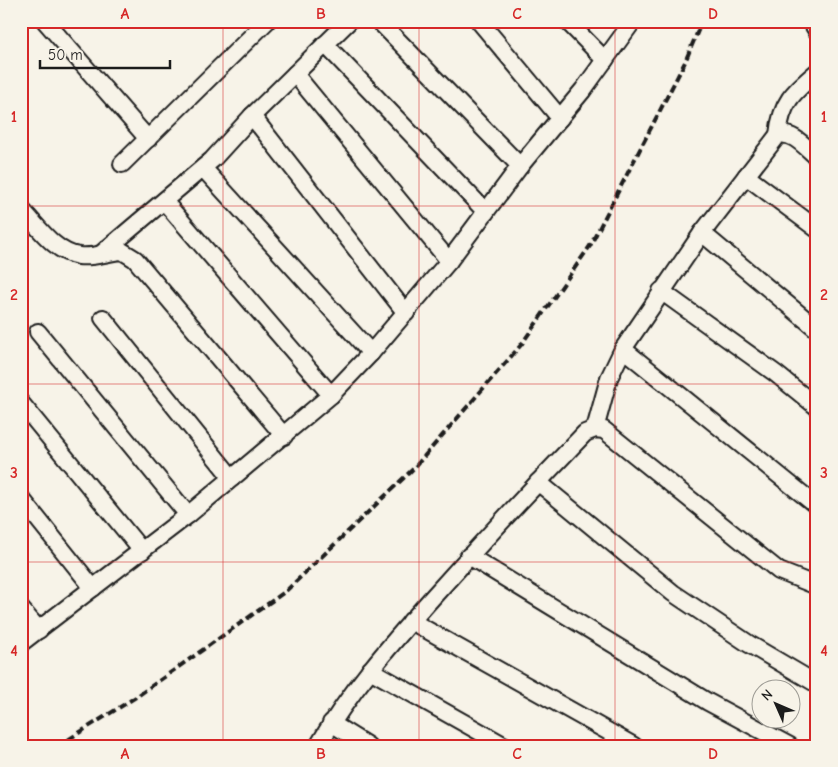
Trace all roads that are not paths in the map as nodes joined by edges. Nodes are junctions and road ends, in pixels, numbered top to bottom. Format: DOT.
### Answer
graph roads {
  1 [pos="45,21"];
  2 [pos="349,21"];
  3 [pos="379,21"];
  4 [pos="478,21"];
  5 [pos="567,21"];
  6 [pos="633,21"];
  7 [pos="811,21"];
  8 [pos="263,23"];
  9 [pos="817,31"];
  10 [pos="325,44"];
  11 [pos="605,60"];
  12 [pos="817,72"];
  13 [pos="295,74"];
  14 [pos="252,116"];
  15 [pos="560,118"];
  16 [pos="778,135"];
  17 [pos="148,139"];
  18 [pos="817,156"];
  19 [pos="122,164"];
  20 [pos="520,166"];
  21 [pos="203,168"];
  22 [pos="746,176"];
  23 [pos="164,201"];
  24 [pos="21,209"];
  25 [pos="486,212"];
  26 [pos="817,229"];
  27 [pos="702,233"];
  28 [pos="101,254"];
  29 [pos="450,260"];
  30 [pos="661,291"];
  31 [pos="406,313"];
  32 [pos="103,318"];
  33 [pos="817,329"];
  34 [pos="38,332"];
  35 [pos="623,350"];
  36 [pos="371,353"];
  37 [pos="331,395"];
  38 [pos="21,403"];
  39 [pos="817,407"];
  40 [pos="595,429"];
  41 [pos="284,436"];
  42 [pos="232,478"];
  43 [pos="538,482"];
  44 [pos="21,498"];
  45 [pos="817,506"];
  46 [pos="188,515"];
  47 [pos="142,551"];
  48 [pos="469,556"];
  49 [pos="817,586"];
  50 [pos="94,588"];
  51 [pos="21,608"];
  52 [pos="411,621"];
  53 [pos="39,630"];
  54 [pos="21,643"];
  55 [pos="370,670"];
  56 [pos="817,684"];
  57 [pos="331,723"];
  58 [pos="318,746"];
  59 [pos="368,746"];
  60 [pos="505,746"];
  61 [pos="634,746"];
  62 [pos="790,746"];
  1 -- 17 [label="street"];
  2 -- 10 [label="street"];
  3 -- 20 [label="street"];
  4 -- 15 [label="street"];
  5 -- 11 [label="street"];
  6 -- 11 [label="street"];
  7 -- 9 [label="street"];
  8 -- 17 [label="street"];
  10 -- 13 [label="street"];
  10 -- 25 [label="street"];
  11 -- 15 [label="street"];
  12 -- 16 [label="street"];
  13 -- 14 [label="street"];
  13 -- 29 [label="street"];
  14 -- 21 [label="street"];
  14 -- 31 [label="street"];
  15 -- 20 [label="street"];
  16 -- 18 [label="street"];
  16 -- 22 [label="street"];
  17 -- 19 [label="street"];
  20 -- 25 [label="street"];
  21 -- 23 [label="street"];
  21 -- 36 [label="street"];
  22 -- 26 [label="street"];
  22 -- 27 [label="street"];
  23 -- 28 [label="street"];
  23 -- 37 [label="street"];
  24 -- 28 [label="street"];
  25 -- 29 [label="street"];
  27 -- 30 [label="street"];
  27 -- 33 [label="street"];
  28 -- 41 [label="street"];
  29 -- 31 [label="street"];
  30 -- 35 [label="street"];
  30 -- 39 [label="street"];
  31 -- 36 [label="street"];
  32 -- 42 [label="street"];
  34 -- 46 [label="street"];
  35 -- 40 [label="street"];
  35 -- 45 [label="street"];
  36 -- 37 [label="street"];
  37 -- 41 [label="street"];
  38 -- 47 [label="street"];
  40 -- 43 [label="street"];
  40 -- 49 [label="street"];
  41 -- 42 [label="street"];
  42 -- 46 [label="street"];
  43 -- 48 [label="street"];
  43 -- 56 [label="street"];
  44 -- 50 [label="street"];
  46 -- 47 [label="street"];
  47 -- 50 [label="street"];
  48 -- 52 [label="street"];
  48 -- 62 [label="street"];
  50 -- 53 [label="street"];
  51 -- 53 [label="street"];
  52 -- 55 [label="street"];
  52 -- 61 [label="street"];
  53 -- 54 [label="street"];
  55 -- 57 [label="street"];
  55 -- 60 [label="street"];
  57 -- 58 [label="street"];
  57 -- 59 [label="street"];
}
